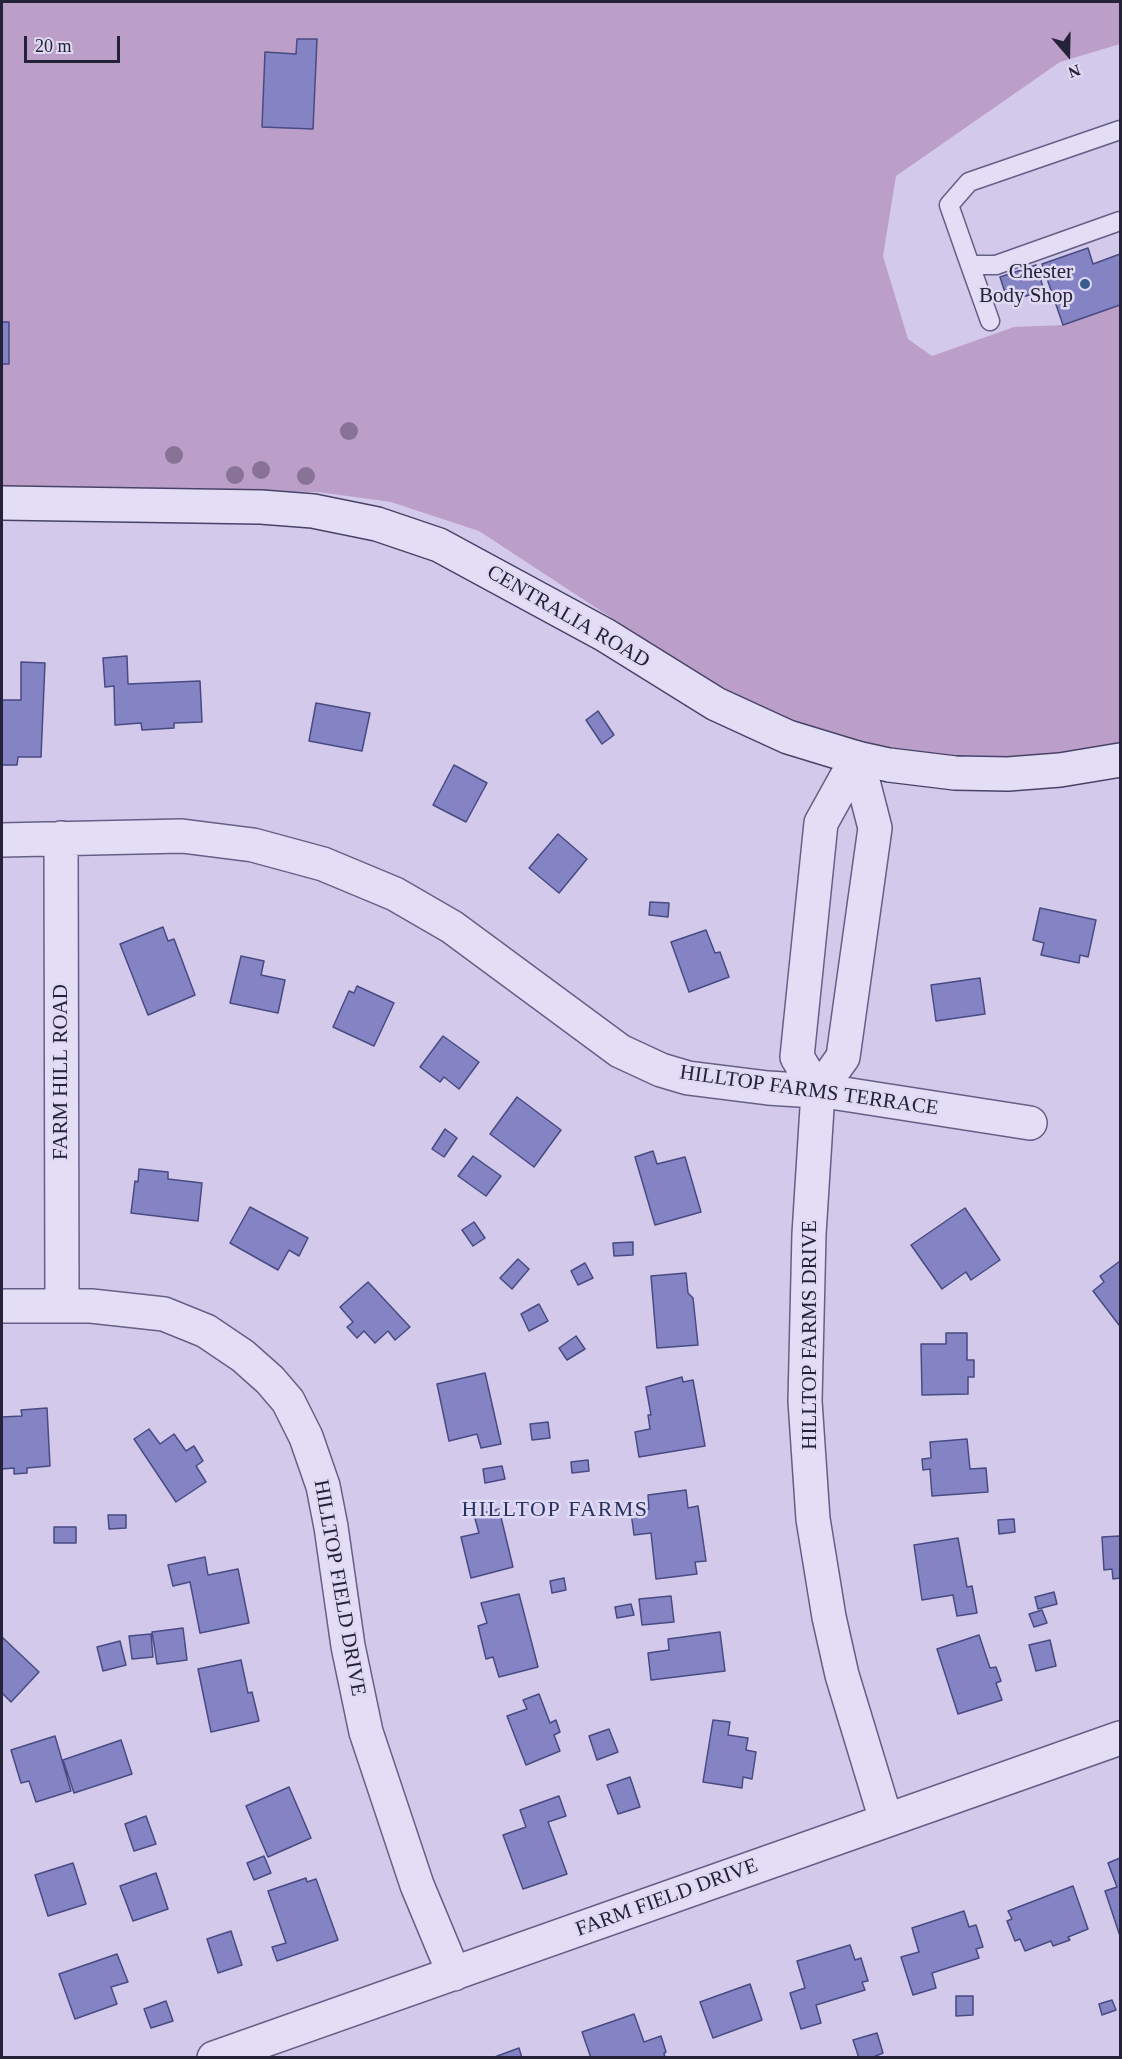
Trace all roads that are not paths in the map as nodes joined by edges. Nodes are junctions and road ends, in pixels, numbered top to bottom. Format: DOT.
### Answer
graph roads {
  1 [pos="1120,130"];
  2 [pos="1120,221"];
  3 [pos="970,265"];
  4 [pos="990,321"];
  5 [pos="2,503"];
  6 [pos="857,758"];
  7 [pos="1120,760"];
  8 [pos="61,838"];
  9 [pos="2,840"];
  10 [pos="818,1092"];
  11 [pos="1030,1123"];
  12 [pos="62,1305"];
  13 [pos="2,1306"];
  14 [pos="1120,1738"];
  15 [pos="886,1820"];
  16 [pos="454,1974"];
  17 [pos="214,2058"];
  1 -- 3 [label="lane"];
  2 -- 3 [label="lane"];
  3 -- 4 [label="lane"];
  5 -- 6 [label="street, CENTRALIA ROAD"];
  6 -- 7 [label="street, CENTRALIA ROAD"];
  6 -- 10 [label="street"];
  6 -- 10 [label="street"];
  8 -- 9 [label="street, HILLTOP FARMS TERRACE"];
  8 -- 10 [label="street, HILLTOP FARMS TERRACE"];
  8 -- 12 [label="street, FARM HILL ROAD"];
  10 -- 11 [label="street, HILLTOP FARMS TERRACE"];
  10 -- 15 [label="street, HILLTOP FARMS DRIVE"];
  12 -- 13 [label="street, HILLTOP FIELD DRIVE"];
  12 -- 16 [label="street, HILLTOP FIELD DRIVE"];
  14 -- 15 [label="street, FARM FIELD DRIVE"];
  15 -- 16 [label="street, FARM FIELD DRIVE"];
  16 -- 17 [label="street, FARM FIELD DRIVE"];
}
